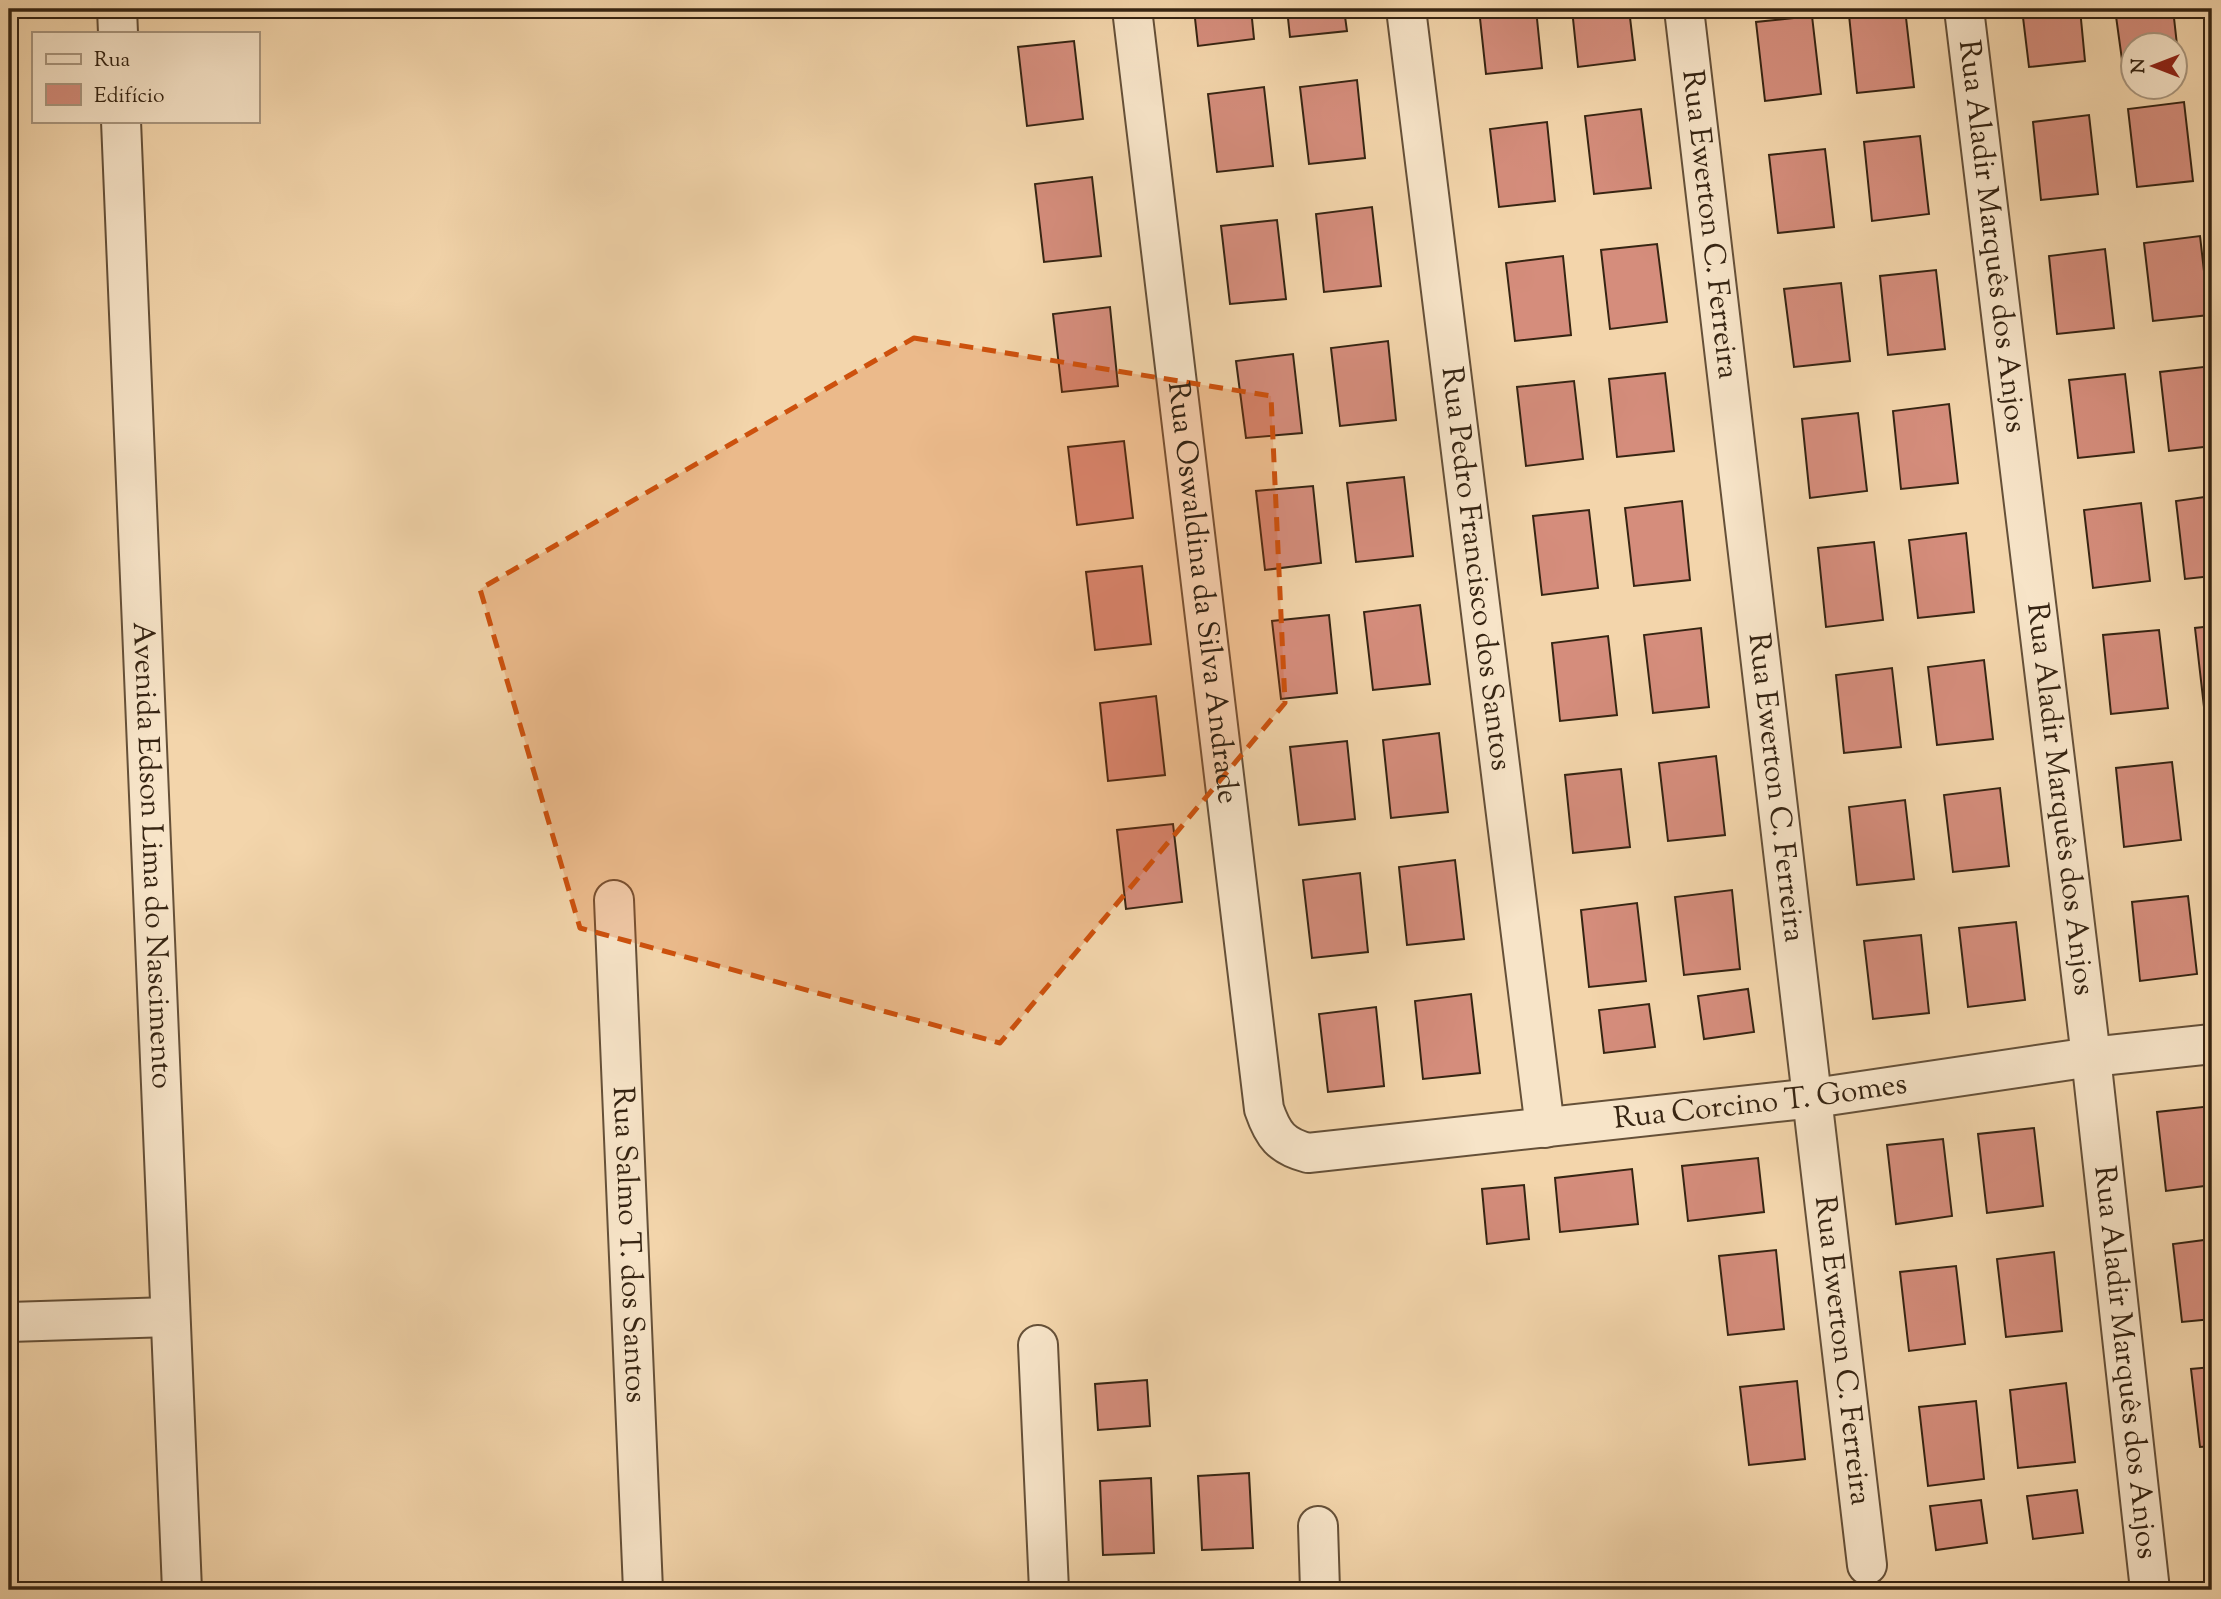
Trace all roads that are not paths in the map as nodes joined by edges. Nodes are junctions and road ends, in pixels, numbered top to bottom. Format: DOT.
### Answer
graph roads {
  1 [pos="117,9"];
  2 [pos="1132,9"];
  3 [pos="1406,9"];
  4 [pos="1684,9"];
  5 [pos="1964,9"];
  6 [pos="118,32"];
  7 [pos="121,122"];
  8 [pos="614,900"];
  9 [pos="2212,1044"];
  10 [pos="2091,1057"];
  11 [pos="1814,1098"];
  12 [pos="1545,1128"];
  13 [pos="1308,1153"];
  14 [pos="170,1317"];
  15 [pos="9,1322"];
  16 [pos="1038,1345"];
  17 [pos="1318,1526"];
  18 [pos="1867,1565"];
  19 [pos="182,1590"];
  20 [pos="643,1590"];
  21 [pos="1049,1590"];
  22 [pos="1320,1590"];
  23 [pos="2150,1590"];
  1 -- 6 [label="street"];
  2 -- 13 [label="street, Rua Oswaldina da Silva Andrade"];
  3 -- 12 [label="street, Rua Pedro Francisco dos Santos"];
  4 -- 11 [label="street, Rua Ewerton C. Ferreira"];
  5 -- 10 [label="street, Rua Aladir Marquês dos Anjos"];
  7 -- 14 [label="street, Avenida Edson Lima do Nascimento"];
  8 -- 20 [label="street, Rua Salmo T. dos Santos"];
  9 -- 10 [label="street, Rua Corcino T. Gomes"];
  10 -- 11 [label="street, Rua Corcino T. Gomes"];
  10 -- 23 [label="street, Rua Aladir Marquês dos Anjos"];
  11 -- 12 [label="street, Rua Corcino T. Gomes"];
  11 -- 18 [label="street, Rua Ewerton C. Ferreira"];
  12 -- 13 [label="street, Rua Corcino T. Gomes"];
  14 -- 15 [label="street"];
  14 -- 19 [label="street, Avenida Edson Lima do Nascimento"];
  16 -- 21 [label="street"];
  17 -- 22 [label="street"];
}
